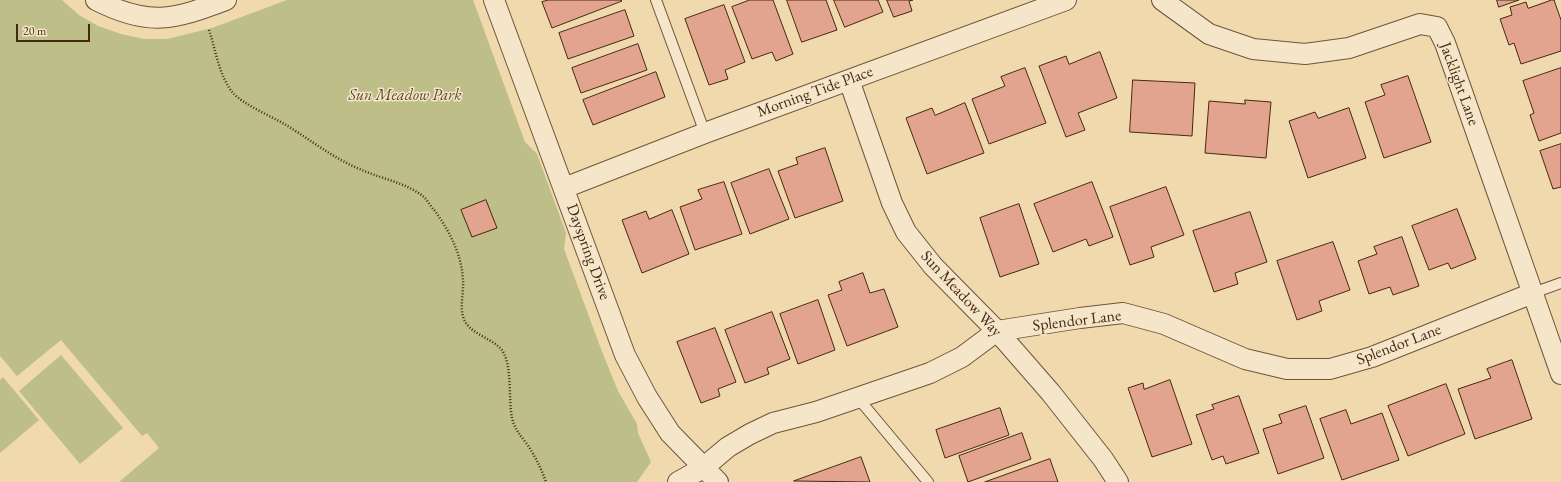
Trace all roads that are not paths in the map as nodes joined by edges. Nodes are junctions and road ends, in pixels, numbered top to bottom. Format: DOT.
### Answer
graph roads {
  1 [pos="96,0"];
  2 [pos="226,0"];
  3 [pos="494,0"];
  4 [pos="656,0"];
  5 [pos="1066,0"];
  6 [pos="1162,0"];
  7 [pos="849,80"];
  8 [pos="705,133"];
  9 [pos="564,188"];
  10 [pos="1561,283"];
  11 [pos="1533,293"];
  12 [pos="997,332"];
  13 [pos="1561,374"];
  14 [pos="858,398"];
  15 [pos="703,468"];
  16 [pos="678,482"];
  17 [pos="718,482"];
  18 [pos="928,482"];
  19 [pos="1118,482"];
  1 -- 2 [label="street"];
  3 -- 9 [label="street, Dayspring Drive"];
  4 -- 8 [label="lane"];
  5 -- 7 [label="street, Morning Tide Place"];
  6 -- 11 [label="street, Jacklight Lane"];
  7 -- 8 [label="street, Morning Tide Place"];
  7 -- 12 [label="street, Sun Meadow Way"];
  8 -- 9 [label="street, Morning Tide Place"];
  9 -- 15 [label="street, Dayspring Drive"];
  10 -- 11 [label="lane, Splendor Lane"];
  11 -- 12 [label="street, Splendor Lane"];
  11 -- 13 [label="street, Jacklight Lane"];
  12 -- 14 [label="street, Splendor Lane"];
  12 -- 19 [label="street, Sun Meadow Way"];
  14 -- 15 [label="street, Splendor Lane"];
  14 -- 18 [label="lane"];
  15 -- 16 [label="street, Splendor Lane"];
  15 -- 17 [label="street, Dayspring Drive"];
}
